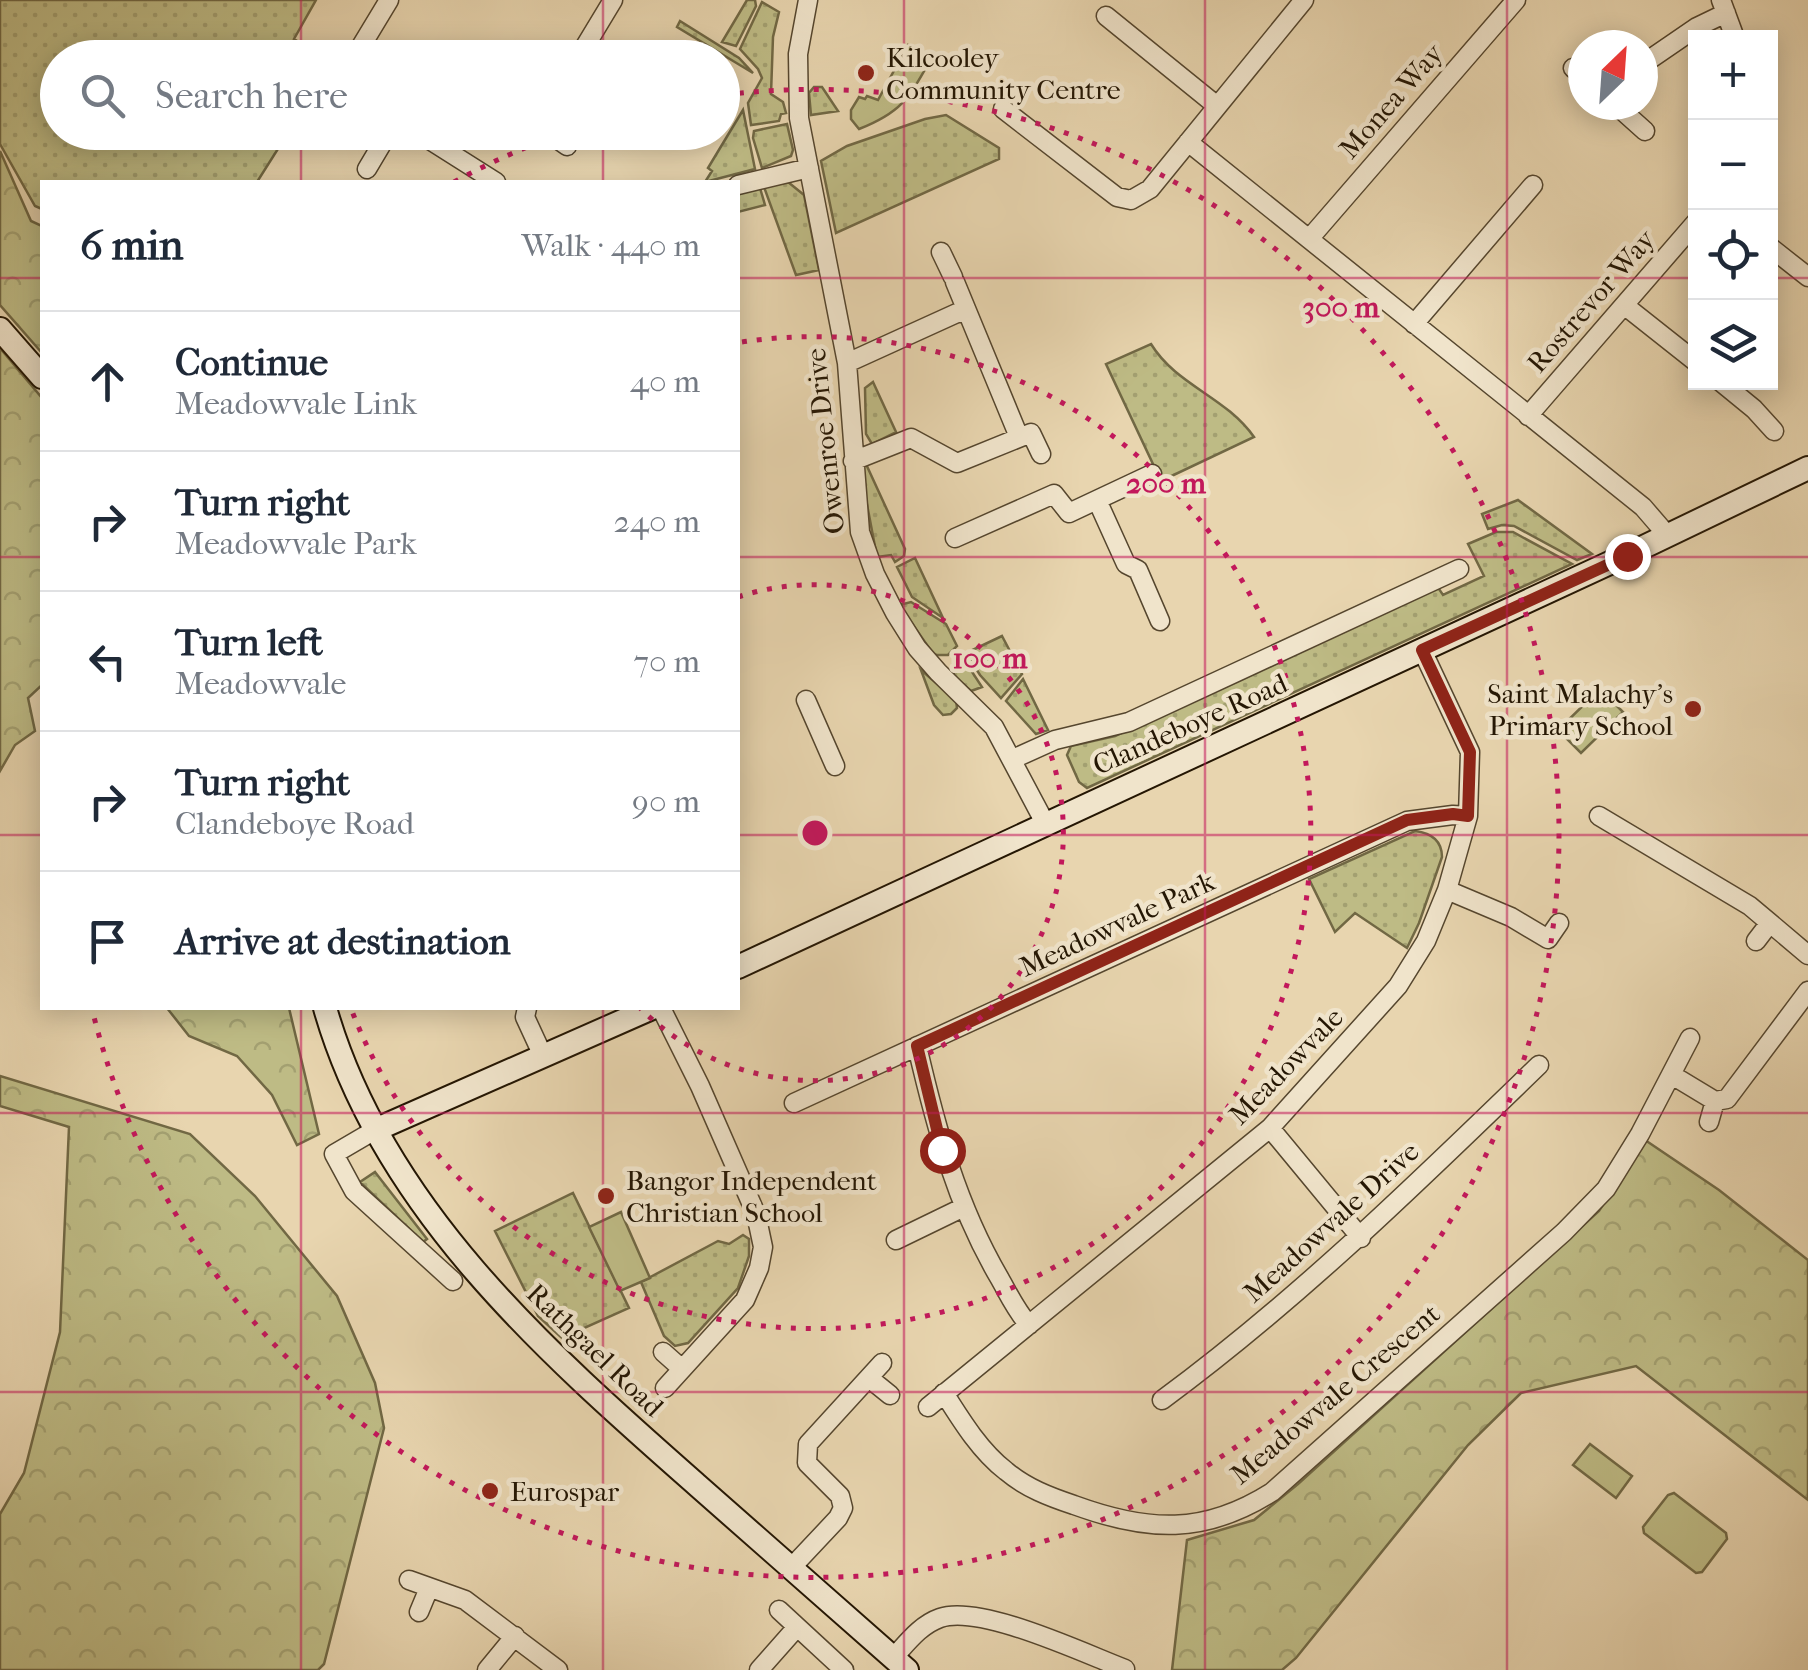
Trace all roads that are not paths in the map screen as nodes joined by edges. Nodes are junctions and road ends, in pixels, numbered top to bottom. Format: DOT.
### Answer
graph roads {
  1 [pos="389,0"];
  2 [pos="613,0"];
  3 [pos="808,0"];
  4 [pos="1304,0"];
  5 [pos="1516,0"];
  6 [pos="1723,6"];
  7 [pos="1106,16"];
  8 [pos="1732,30"];
  9 [pos="365,40"];
  10 [pos="589,40"];
  11 [pos="1658,54"];
  12 [pos="1217,106"];
  13 [pos="1003,109"];
  14 [pos="1633,120"];
  15 [pos="1645,131"];
  16 [pos="1188,142"];
  17 [pos="378,150"];
  18 [pos="446,150"];
  19 [pos="809,168"];
  20 [pos="367,169"];
  21 [pos="493,180"];
  22 [pos="740,185"];
  23 [pos="1533,185"];
  24 [pos="1688,231"];
  25 [pos="1308,238"];
  26 [pos="941,252"];
  27 [pos="1778,253"];
  28 [pos="1808,277"];
  29 [pos="1624,305"];
  30 [pos="968,312"];
  31 [pos="1414,324"];
  32 [pos="0,329"];
  33 [pos="1688,356"];
  34 [pos="848,363"];
  35 [pos="40,374"];
  36 [pos="1732,390"];
  37 [pos="1528,416"];
  38 [pos="1774,431"];
  39 [pos="1020,437"];
  40 [pos="1041,454"];
  41 [pos="853,460"];
  42 [pos="1808,468"];
  43 [pos="1152,474"];
  44 [pos="1097,500"];
  45 [pos="1668,536"];
  46 [pos="954,538"];
  47 [pos="1460,570"];
  48 [pos="1161,615"];
  49 [pos="1422,650"];
  50 [pos="806,700"];
  51 [pos="1013,759"];
  52 [pos="835,766"];
  53 [pos="1468,816"];
  54 [pos="1599,816"];
  55 [pos="1045,823"];
  56 [pos="1447,890"];
  57 [pos="1558,923"];
  58 [pos="1769,924"];
  59 [pos="1756,941"];
  60 [pos="1808,955"];
  61 [pos="740,966"];
  62 [pos="1808,991"];
  63 [pos="326,1010"];
  64 [pos="647,1010"];
  65 [pos="662,1010"];
  66 [pos="526,1012"];
  67 [pos="506,1016"];
  68 [pos="1679,1044"];
  69 [pos="917,1046"];
  70 [pos="543,1056"];
  71 [pos="1528,1068"];
  72 [pos="1672,1075"];
  73 [pos="1715,1101"];
  74 [pos="794,1103"];
  75 [pos="1709,1122"];
  76 [pos="1270,1128"];
  77 [pos="375,1130"];
  78 [pos="964,1207"];
  79 [pos="1361,1238"];
  80 [pos="896,1240"];
  81 [pos="453,1281"];
  82 [pos="1029,1325"];
  83 [pos="664,1352"];
  84 [pos="882,1363"];
  85 [pos="681,1368"];
  86 [pos="869,1378"];
  87 [pos="665,1388"];
  88 [pos="944,1393"];
  89 [pos="890,1396"];
  90 [pos="1162,1400"];
  91 [pos="928,1407"];
  92 [pos="791,1568"];
  93 [pos="409,1580"];
  94 [pos="429,1588"];
  95 [pos="779,1610"];
  96 [pos="419,1612"];
  97 [pos="797,1627"];
  98 [pos="515,1636"];
  99 [pos="900,1664"];
  100 [pos="1125,1668"];
  101 [pos="488,1670"];
  102 [pos="558,1670"];
  103 [pos="759,1670"];
  104 [pos="844,1670"];
  1 -- 9 [label="street"];
  2 -- 10 [label="street"];
  3 -- 19 [label="street, Owenroe Drive"];
  4 -- 12 [label="street"];
  5 -- 25 [label="street, Monea Way"];
  6 -- 8 [label="street"];
  6 -- 11 [label="street"];
  7 -- 12 [label="street"];
  12 -- 16 [label="street"];
  13 -- 16 [label="street"];
  14 -- 15 [label="street"];
  16 -- 25 [label="street"];
  17 -- 20 [label="street"];
  18 -- 21 [label="street"];
  19 -- 22 [label="street"];
  19 -- 34 [label="street, Owenroe Drive"];
  23 -- 31 [label="street"];
  24 -- 29 [label="street, Rostrevor Way"];
  25 -- 31 [label="street"];
  26 -- 30 [label="street"];
  27 -- 28 [label="street"];
  29 -- 33 [label="street"];
  29 -- 37 [label="street, Rostrevor Way"];
  30 -- 34 [label="street"];
  30 -- 39 [label="street"];
  31 -- 37 [label="street"];
  32 -- 35 [label="street"];
  34 -- 41 [label="street, Owenroe Drive"];
  36 -- 38 [label="street"];
  37 -- 45 [label="street"];
  39 -- 40 [label="street"];
  39 -- 41 [label="street"];
  41 -- 51 [label="street, Owenroe Drive"];
  42 -- 45 [label="street, Clandeboye Road"];
  43 -- 44 [label="street"];
  44 -- 46 [label="street"];
  44 -- 48 [label="street"];
  45 -- 49 [label="street, Clandeboye Road"];
  47 -- 51 [label="street"];
  49 -- 53 [label="street, Meadowvale"];
  49 -- 55 [label="street, Clandeboye Road"];
  50 -- 52 [label="street"];
  51 -- 55 [label="street, Owenroe Drive"];
  53 -- 56 [label="street, Meadowvale"];
  53 -- 69 [label="street, Meadowvale Park"];
  54 -- 58 [label="street"];
  55 -- 61 [label="street, Clandeboye Road"];
  56 -- 57 [label="street"];
  56 -- 76 [label="street, Meadowvale"];
  58 -- 59 [label="street"];
  58 -- 60 [label="street"];
  62 -- 73 [label="street"];
  63 -- 77 [label="street, Rathgael Road"];
  64 -- 70 [label="street"];
  65 -- 85 [label="street"];
  66 -- 67 [label="street"];
  66 -- 70 [label="street"];
  68 -- 72 [label="street, Meadowvale Crescent"];
  69 -- 74 [label="street, Meadowvale Park"];
  69 -- 78 [label="street"];
  70 -- 77 [label="street"];
  71 -- 79 [label="street, Meadowvale Drive"];
  72 -- 73 [label="street"];
  72 -- 88 [label="street, Meadowvale Crescent"];
  73 -- 75 [label="street"];
  76 -- 79 [label="street"];
  76 -- 82 [label="street, Meadowvale"];
  77 -- 81 [label="street"];
  77 -- 92 [label="street, Rathgael Road"];
  78 -- 80 [label="street"];
  78 -- 82 [label="street"];
  79 -- 90 [label="street, Meadowvale Drive"];
  82 -- 88 [label="street, Meadowvale"];
  83 -- 85 [label="street"];
  84 -- 86 [label="street"];
  85 -- 87 [label="street"];
  86 -- 89 [label="street"];
  86 -- 92 [label="street"];
  88 -- 91 [label="street, Meadowvale"];
  92 -- 99 [label="street, Rathgael Road"];
  93 -- 94 [label="street"];
  94 -- 96 [label="street"];
  94 -- 98 [label="street"];
  95 -- 97 [label="street"];
  97 -- 103 [label="street"];
  97 -- 104 [label="street"];
  98 -- 101 [label="street"];
  98 -- 102 [label="street"];
  99 -- 100 [label="street"];
}
